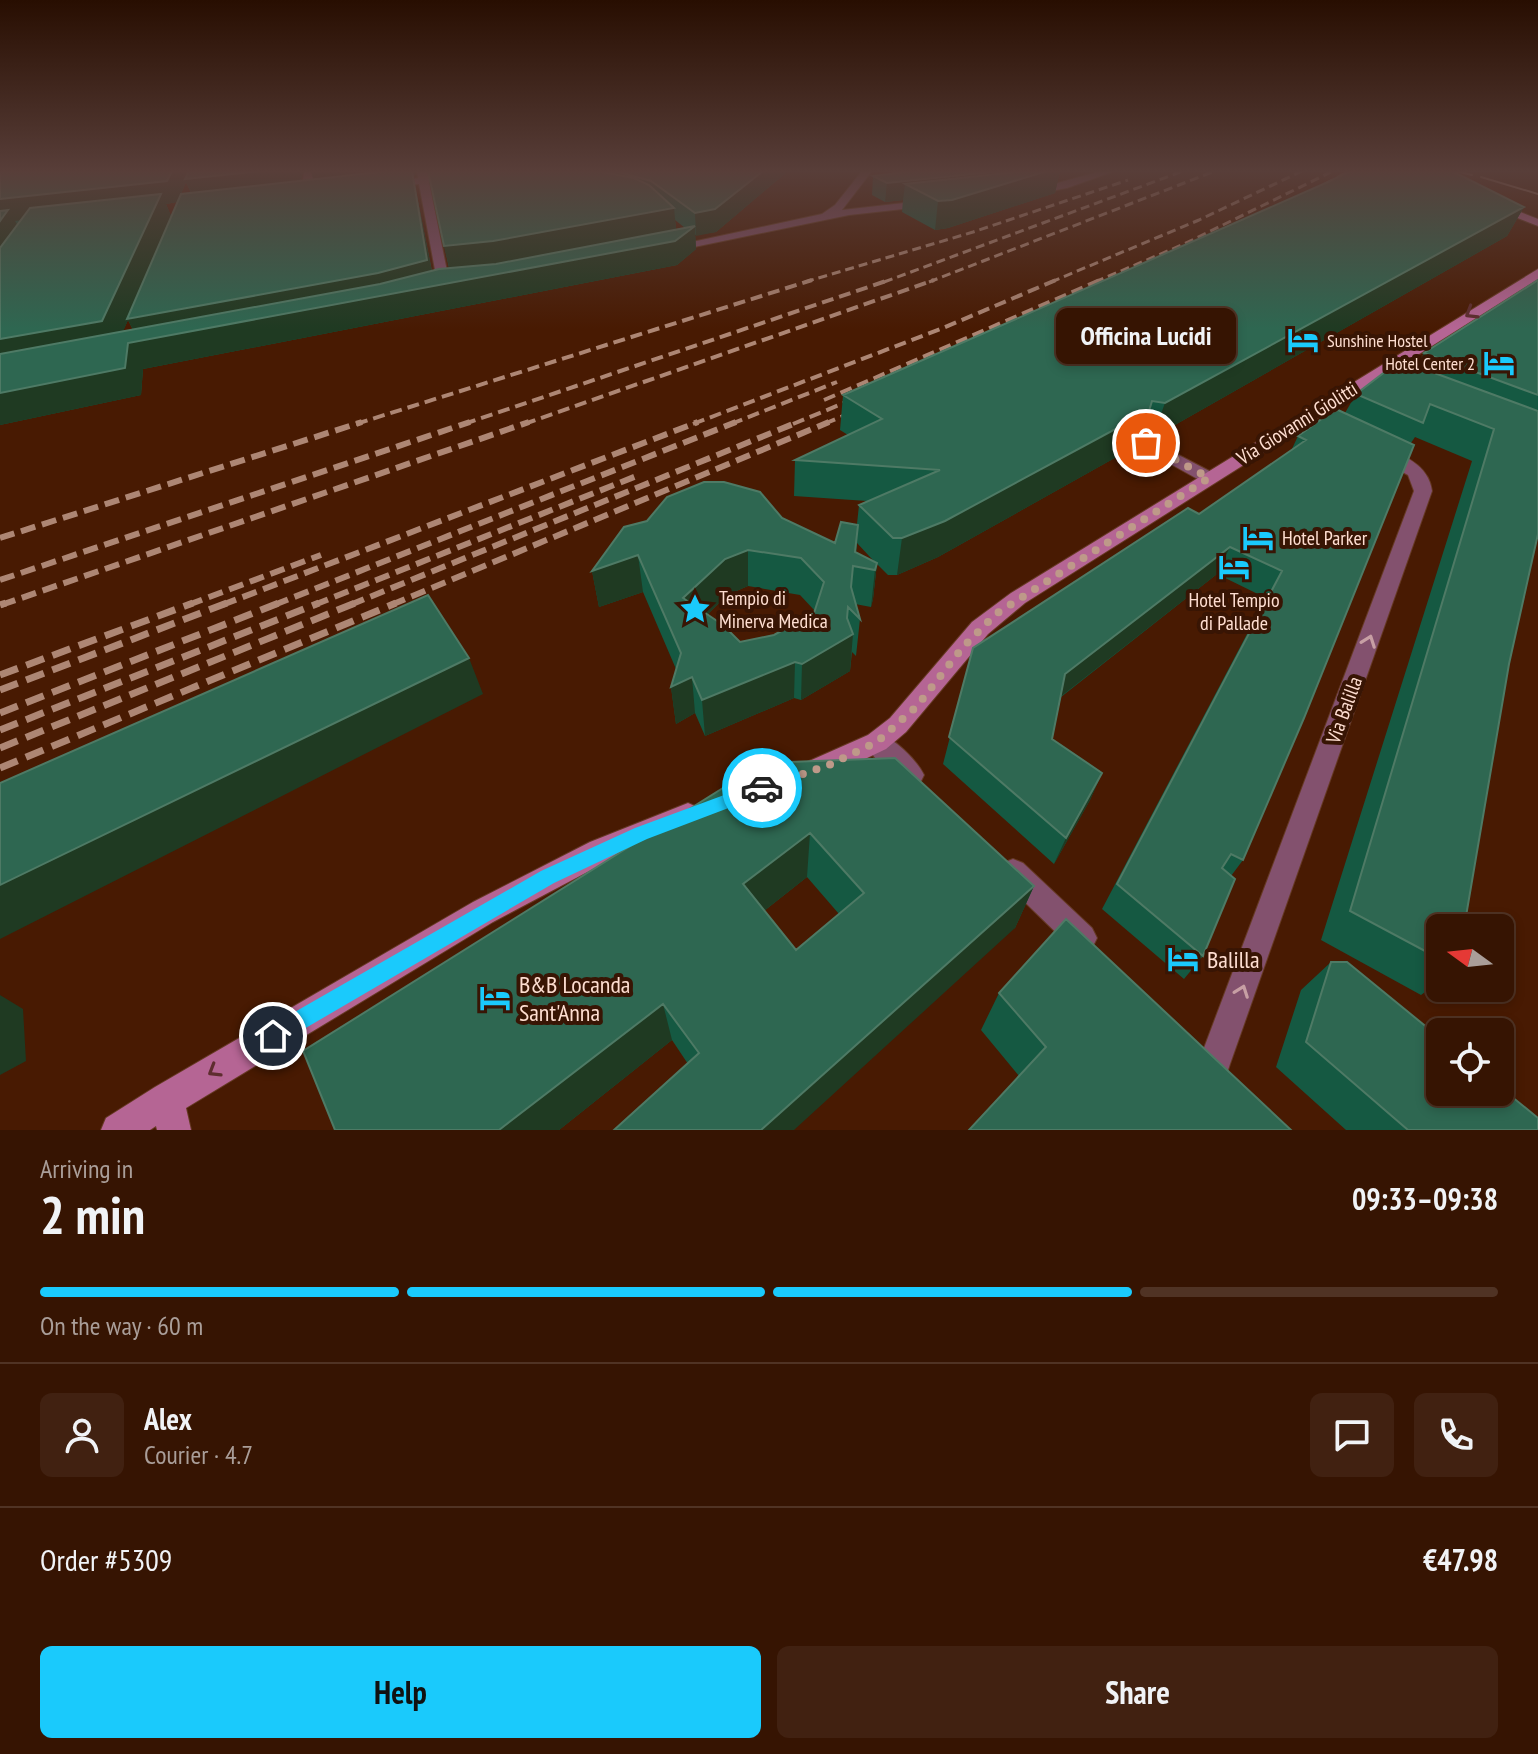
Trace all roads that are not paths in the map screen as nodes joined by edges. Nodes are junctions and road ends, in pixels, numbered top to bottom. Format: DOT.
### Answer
graph roads {
  1 [pos="432,224"];
  2 [pos="782,224"];
  3 [pos="1518,224"];
  4 [pos="1538,237"];
  5 [pos="651,252"];
  6 [pos="1538,273"];
  7 [pos="444,286"];
  8 [pos="463,286"];
  9 [pos="428,292"];
  10 [pos="1371,377"];
  11 [pos="1388,385"];
  12 [pos="1306,418"];
  13 [pos="1338,432"];
  14 [pos="1146,443"];
  15 [pos="1363,444"];
  16 [pos="1209,478"];
  17 [pos="877,742"];
  18 [pos="800,775"];
  19 [pos="931,795"];
  20 [pos="712,806"];
  21 [pos="988,848"];
  22 [pos="1101,956"];
  23 [pos="1191,1042"];
  24 [pos="170,1115"];
  25 [pos="118,1130"];
  1 -- 7 [label="street"];
  2 -- 5 [label="street"];
  3 -- 4 [label="main road"];
  6 -- 10 [label="main road, Via Giovanni Giolitti, one-way"];
  7 -- 8 [label="street"];
  7 -- 9 [label="street"];
  10 -- 11 [label="street"];
  10 -- 12 [label="main road, Via Giovanni Giolitti"];
  12 -- 13 [label="street"];
  12 -- 16 [label="main road, Via Giovanni Giolitti"];
  14 -- 16 [label="street"];
  23 -- 15 [label="street, Via Balilla, one-way"];
  16 -- 17 [label="main road, Via Giovanni Giolitti"];
  17 -- 18 [label="main road, Via Giovanni Giolitti"];
  17 -- 19 [label="street"];
  20 -- 24 [label="main road, one-way"];
  21 -- 22 [label="street"];
  24 -- 25 [label="main road"];
}
